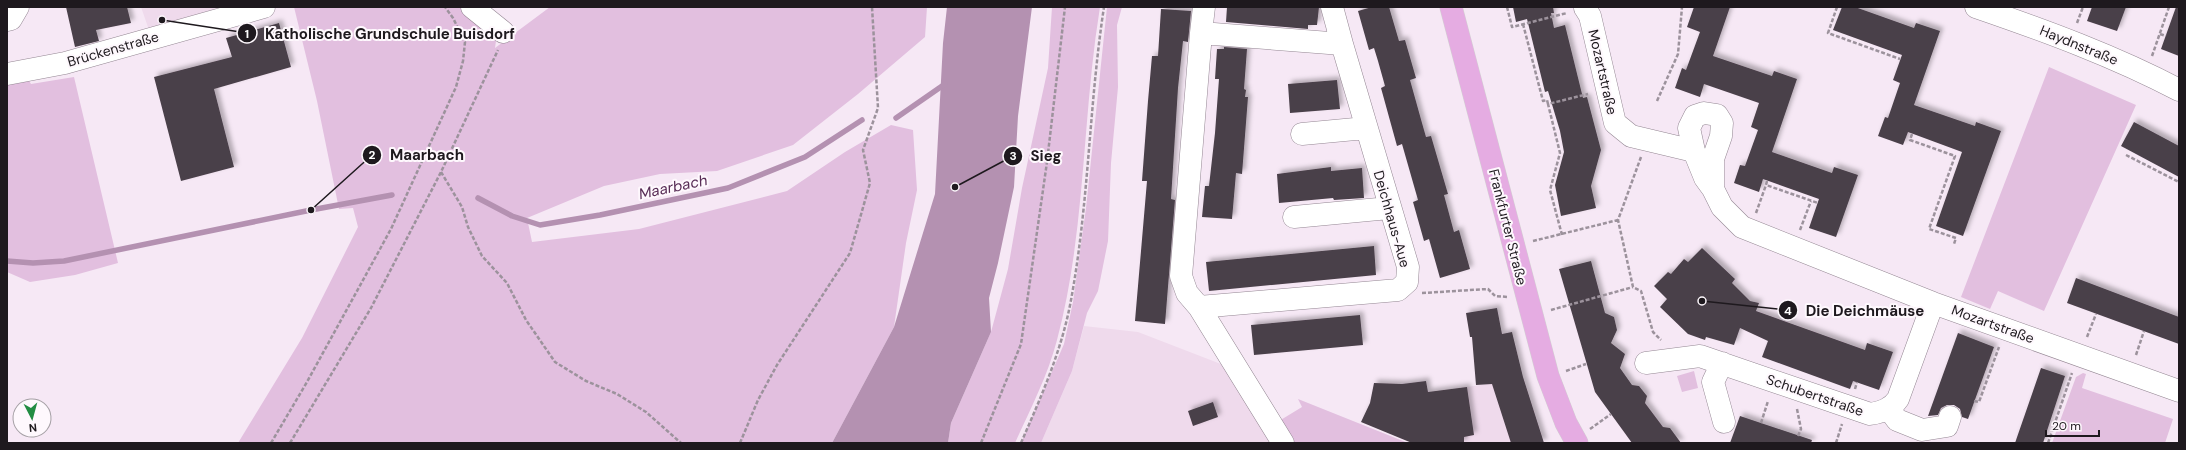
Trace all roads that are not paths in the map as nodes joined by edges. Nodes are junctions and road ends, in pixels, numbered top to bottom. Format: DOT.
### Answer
graph roads {
  1 [pos="18,7"];
  2 [pos="264,7"];
  3 [pos="472,7"];
  4 [pos="1204,7"];
  5 [pos="1332,7"];
  6 [pos="1451,7"];
  7 [pos="1586,7"];
  8 [pos="1976,7"];
  9 [pos="7,20"];
  10 [pos="503,32"];
  11 [pos="1201,33"];
  12 [pos="1342,44"];
  13 [pos="7,74"];
  14 [pos="2179,90"];
  15 [pos="1366,128"];
  16 [pos="1302,134"];
  17 [pos="1694,152"];
  18 [pos="1713,189"];
  19 [pos="1389,208"];
  20 [pos="1294,217"];
  21 [pos="1933,303"];
  22 [pos="1199,307"];
  23 [pos="1646,363"];
  24 [pos="1722,363"];
  25 [pos="2179,391"];
  26 [pos="1889,409"];
  27 [pos="1950,417"];
  28 [pos="1724,422"];
  29 [pos="1576,441"];
  30 [pos="1283,443"];
  1 -- 9 [label="street"];
  2 -- 13 [label="street, Brückenstraße"];
  3 -- 10 [label="street"];
  4 -- 11 [label="street"];
  5 -- 12 [label="street, Deichhaus-Aue"];
  6 -- 29 [label="main road, Frankfurter Straße"];
  7 -- 17 [label="street, Mozartstraße"];
  8 -- 14 [label="street, Haydnstraße"];
  11 -- 12 [label="street"];
  11 -- 22 [label="street"];
  12 -- 15 [label="street, Deichhaus-Aue"];
  15 -- 16 [label="street"];
  15 -- 19 [label="street, Deichhaus-Aue"];
  17 -- 18 [label="street, Mozartstraße"];
  17 -- 18 [label="street, Mozartstraße"];
  18 -- 21 [label="street, Mozartstraße"];
  19 -- 20 [label="street"];
  19 -- 22 [label="street, Deichhaus-Aue"];
  21 -- 25 [label="street, Mozartstraße"];
  21 -- 26 [label="street"];
  22 -- 30 [label="street"];
  23 -- 24 [label="street, Schubertstraße"];
  24 -- 26 [label="street, Schubertstraße"];
  24 -- 28 [label="street"];
  26 -- 27 [label="street"];
}
